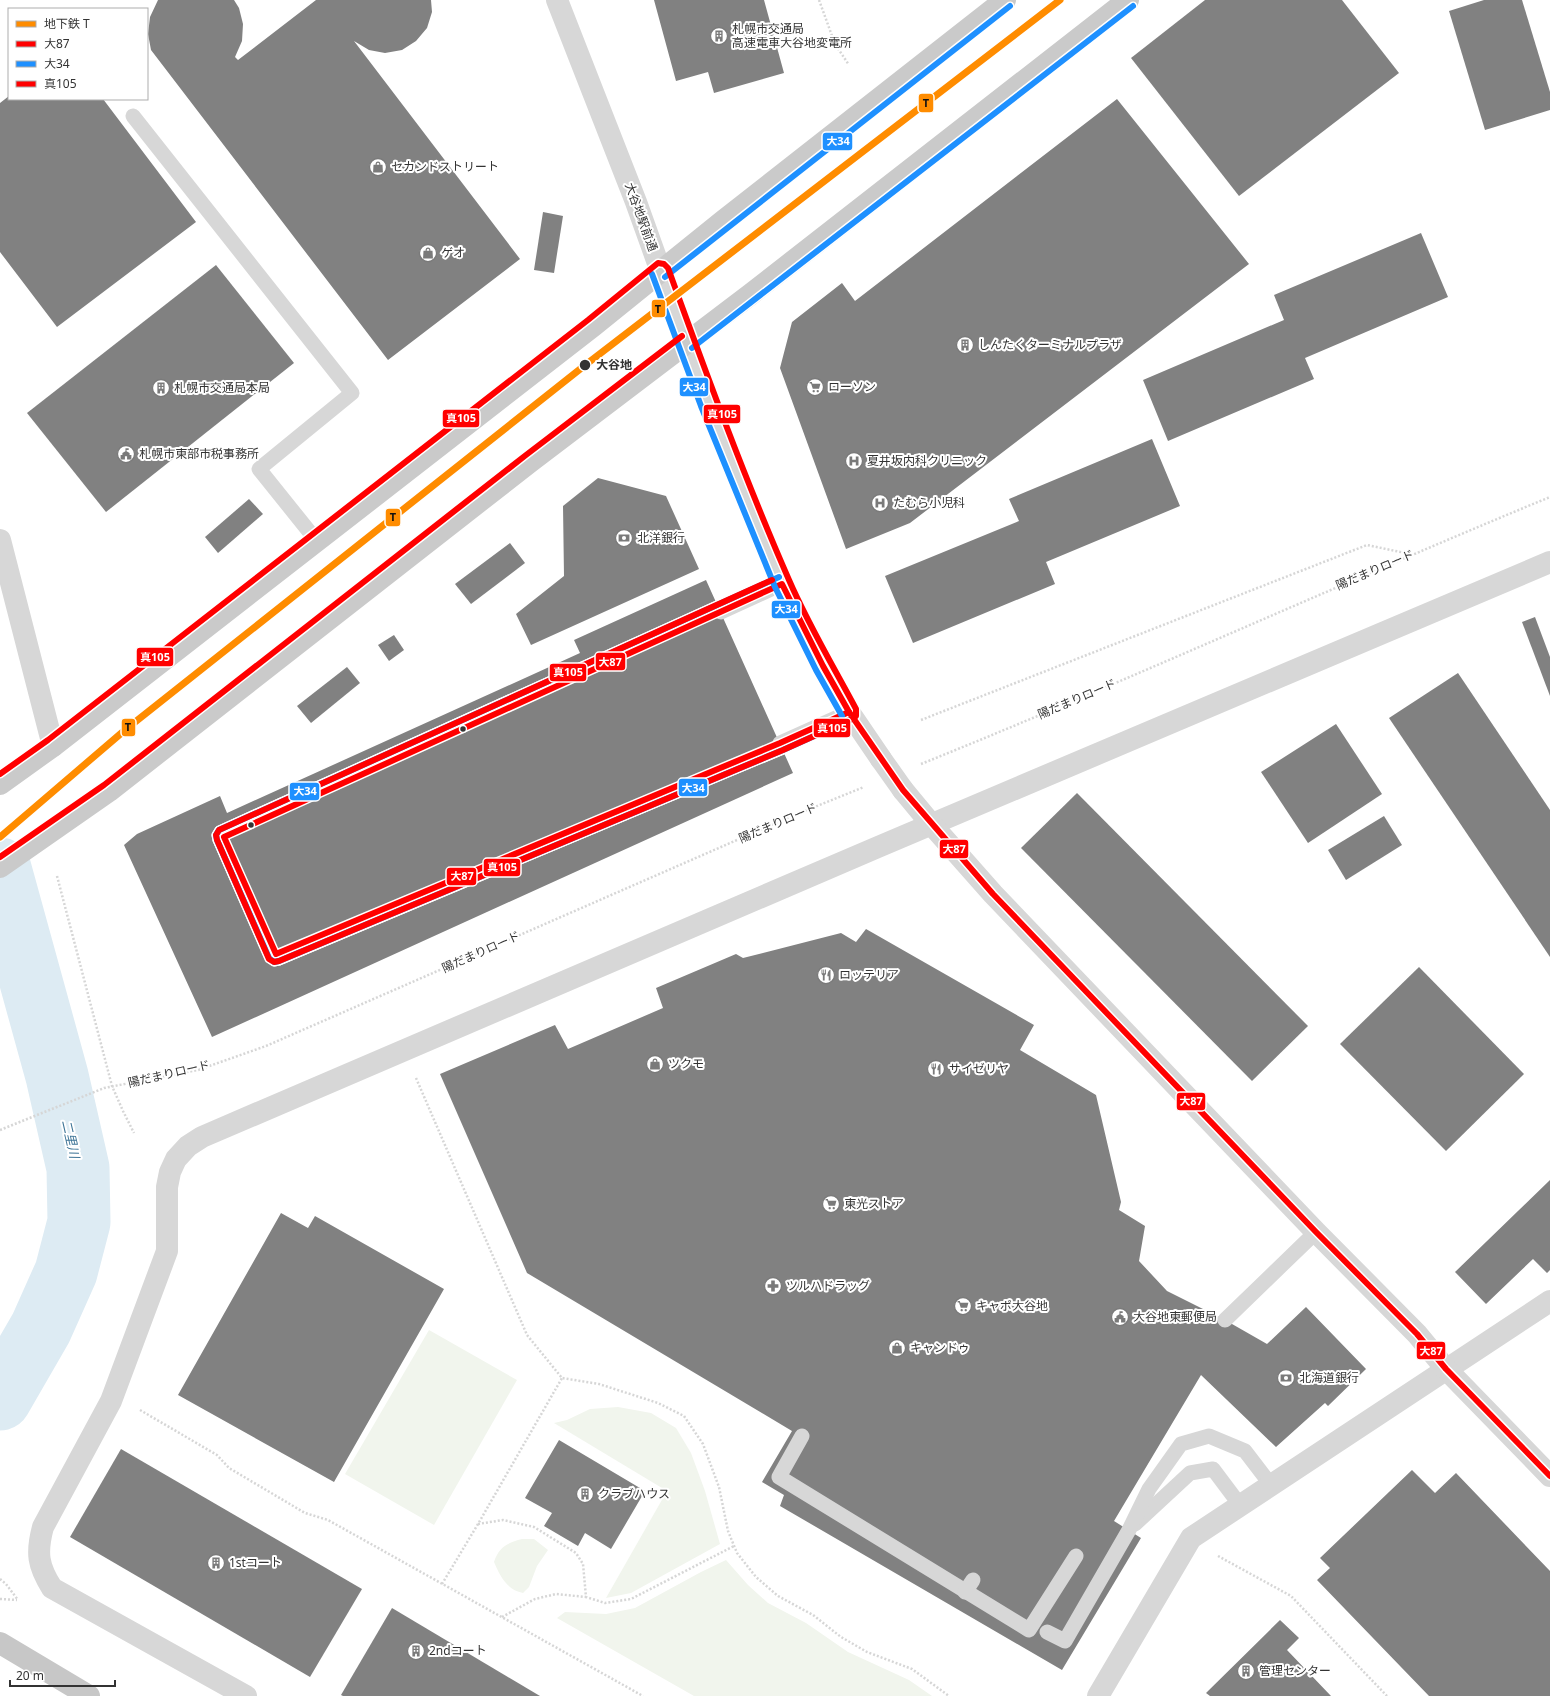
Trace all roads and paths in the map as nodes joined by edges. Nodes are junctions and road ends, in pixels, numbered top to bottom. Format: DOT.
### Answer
graph roads {
  1 [pos="557,0"];
  2 [pos="819,0"];
  3 [pos="1005,0"];
  4 [pos="1128,0"];
  5 [pos="849,65"];
  6 [pos="133,116"];
  7 [pos="660,271"];
  8 [pos="687,342"];
  9 [pos="1550,497"];
  10 [pos="0,540"];
  11 [pos="316,540"];
  12 [pos="1411,554"];
  13 [pos="1550,562"];
  14 [pos="782,584"];
  15 [pos="720,612"];
  16 [pos="849,712"];
  17 [pos="921,720"];
  18 [pos="780,743"];
  19 [pos="53,746"];
  20 [pos="914,767"];
  21 [pos="0,784"];
  22 [pos="871,784"];
  23 [pos="932,825"];
  24 [pos="0,867"];
  25 [pos="57,876"];
  26 [pos="416,1077"];
  27 [pos="112,1086"];
  28 [pos="0,1130"];
  29 [pos="134,1133"];
  30 [pos="1316,1232"];
  31 [pos="1550,1301"];
  32 [pos="1225,1320"];
  33 [pos="1446,1369"];
  34 [pos="562,1378"];
  35 [pos="134,1407"];
  36 [pos="802,1436"];
  37 [pos="1550,1476"];
  38 [pos="1271,1485"];
  39 [pos="1240,1505"];
  40 [pos="478,1524"];
  41 [pos="1129,1530"];
  42 [pos="734,1546"];
  43 [pos="1212,1553"];
  44 [pos="1076,1556"];
  45 [pos="0,1579"];
  46 [pos="442,1584"];
  47 [pos="586,1597"];
  48 [pos="0,1599"];
  49 [pos="502,1617"];
  50 [pos="1047,1632"];
  51 [pos="0,1643"];
  52 [pos="89,1696"];
  53 [pos="246,1696"];
  54 [pos="643,1696"];
  55 [pos="949,1696"];
  56 [pos="1098,1696"];
  57 [pos="1387,1696"];
  1 -- 7 [label="street, 大谷地駅前通"];
  2 -- 5 [label="path"];
  3 -- 7 [label="main road"];
  4 -- 8 [label="main road"];
  6 -- 11 [label="lane"];
  7 -- 8 [label="street, 大谷地駅前通"];
  7 -- 11 [label="main road"];
  8 -- 14 [label="street, 大谷地駅前通"];
  8 -- 24 [label="main road"];
  9 -- 12 [label="path, 陽だまりロード"];
  10 -- 19 [label="street"];
  11 -- 19 [label="main road"];
  12 -- 17 [label="path"];
  12 -- 20 [label="path, 陽だまりロード"];
  13 -- 23 [label="street"];
  14 -- 15 [label="lane"];
  14 -- 16 [label="street, 大谷地駅前通"];
  16 -- 18 [label="lane"];
  16 -- 23 [label="street, 大谷地駅前通, bridge"];
  19 -- 21 [label="main road"];
  22 -- 27 [label="path, 陽だまりロード"];
  23 -- 30 [label="street, 大谷地駅前通"];
  23 -- 53 [label="street"];
  25 -- 27 [label="path"];
  26 -- 34 [label="path"];
  27 -- 28 [label="path, 陽だまりロード"];
  27 -- 29 [label="path"];
  30 -- 32 [label="lane"];
  30 -- 33 [label="street, 大谷地駅前通"];
  31 -- 33 [label="street"];
  33 -- 37 [label="street, 大谷地駅前通"];
  33 -- 38 [label="street"];
  34 -- 40 [label="path"];
  34 -- 42 [label="path"];
  35 -- 46 [label="path"];
  36 -- 44 [label="lane"];
  38 -- 39 [label="street"];
  38 -- 41 [label="lane"];
  39 -- 41 [label="lane"];
  39 -- 56 [label="street"];
  40 -- 46 [label="path"];
  40 -- 47 [label="path"];
  41 -- 50 [label="lane"];
  42 -- 47 [label="path"];
  42 -- 55 [label="path"];
  43 -- 57 [label="path"];
  45 -- 48 [label="path"];
  46 -- 49 [label="path"];
  47 -- 49 [label="path"];
  49 -- 54 [label="path"];
  51 -- 52 [label="highway"];
}
